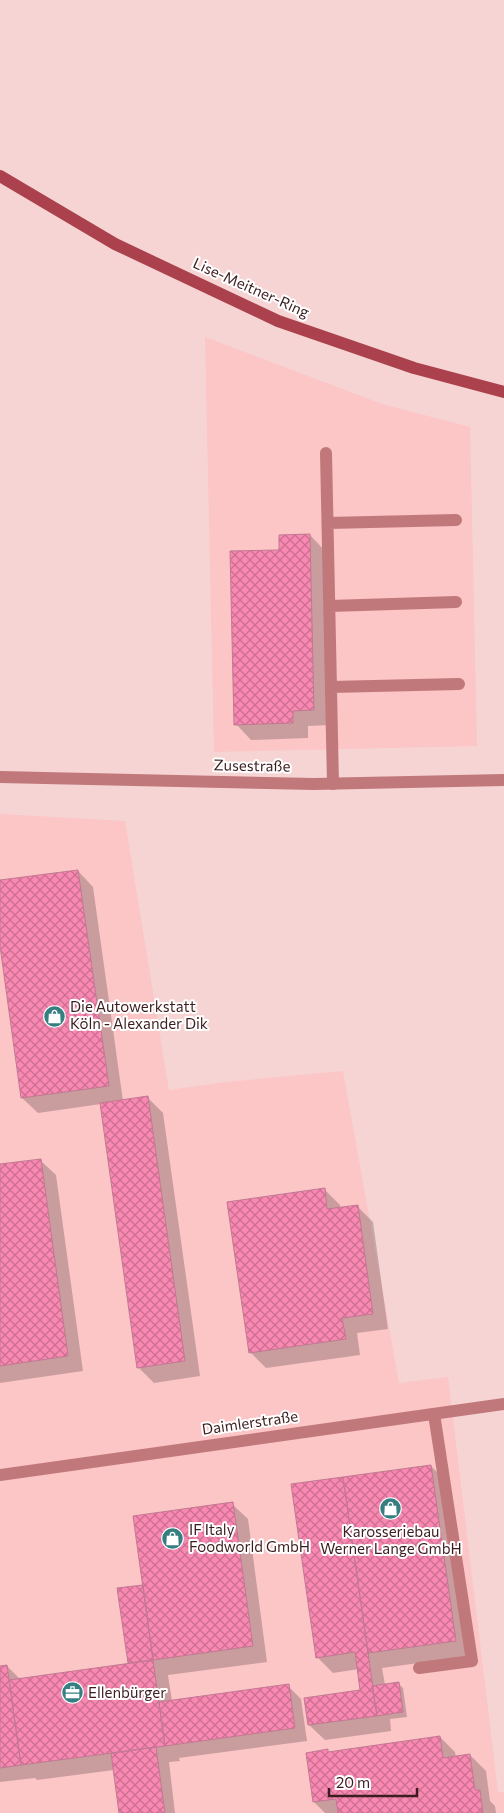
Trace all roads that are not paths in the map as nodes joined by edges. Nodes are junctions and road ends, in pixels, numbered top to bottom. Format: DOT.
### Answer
graph roads {
  1 [pos="0,176"];
  2 [pos="504,392"];
  3 [pos="326,453"];
  4 [pos="456,520"];
  5 [pos="328,523"];
  6 [pos="456,602"];
  7 [pos="330,606"];
  8 [pos="459,684"];
  9 [pos="331,687"];
  10 [pos="0,777"];
  11 [pos="504,780"];
  12 [pos="333,784"];
  13 [pos="504,1404"];
  14 [pos="434,1414"];
  15 [pos="0,1475"];
  16 [pos="419,1668"];
  1 -- 2 [label="main road, Lise-Meitner-Ring"];
  3 -- 5 [label="street"];
  4 -- 5 [label="street"];
  5 -- 7 [label="street"];
  6 -- 7 [label="street"];
  7 -- 9 [label="street"];
  8 -- 9 [label="street"];
  9 -- 12 [label="street"];
  10 -- 12 [label="street, Zusestraße"];
  11 -- 12 [label="street, Zusestraße"];
  13 -- 14 [label="street, Daimlerstraße"];
  14 -- 15 [label="street, Daimlerstraße"];
  14 -- 16 [label="street"];
}
